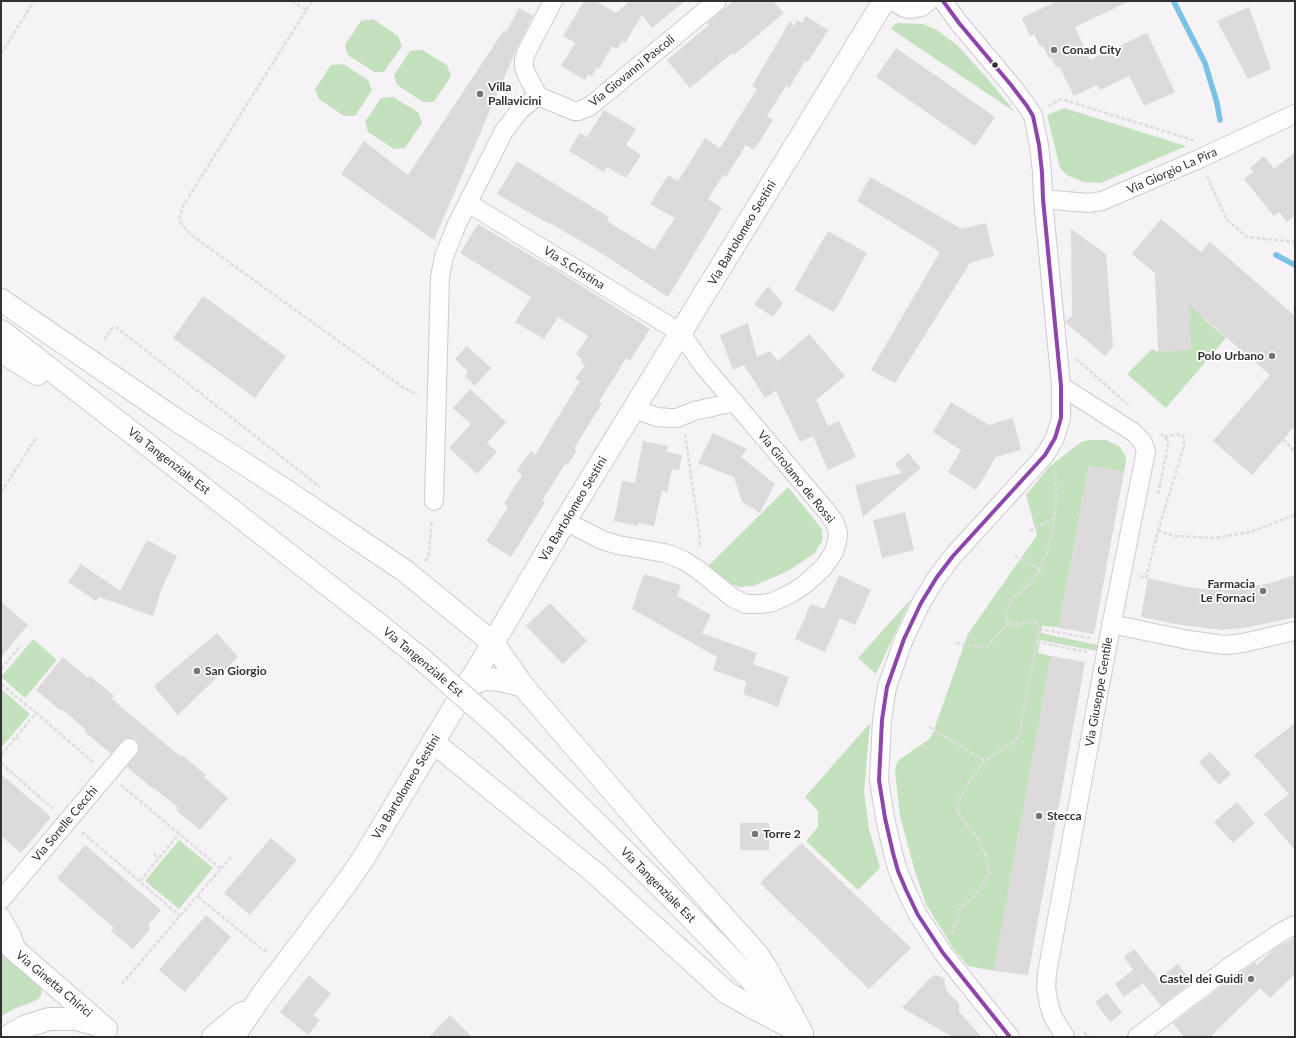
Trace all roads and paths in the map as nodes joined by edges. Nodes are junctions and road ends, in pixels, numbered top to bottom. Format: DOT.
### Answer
graph roads {
  1 [pos="34,1"];
  2 [pos="292,1"];
  3 [pos="312,1"];
  4 [pos="553,1"];
  5 [pos="717,1"];
  6 [pos="944,1"];
  7 [pos="923,3"];
  8 [pos="889,6"];
  9 [pos="306,10"];
  10 [pos="959,23"];
  11 [pos="1,54"];
  12 [pos="538,96"];
  13 [pos="1295,114"];
  14 [pos="1032,116"];
  15 [pos="1201,158"];
  16 [pos="1043,199"];
  17 [pos="468,203"];
  18 [pos="1295,242"];
  19 [pos="1,300"];
  20 [pos="1,331"];
  21 [pos="680,333"];
  22 [pos="104,340"];
  23 [pos="1,351"];
  24 [pos="1061,386"];
  25 [pos="436,400"];
  26 [pos="94,402"];
  27 [pos="735,402"];
  28 [pos="634,409"];
  29 [pos="682,416"];
  30 [pos="36,438"];
  31 [pos="1283,439"];
  32 [pos="1143,442"];
  33 [pos="1050,448"];
  34 [pos="1295,452"];
  35 [pos="324,490"];
  36 [pos="1,492"];
  37 [pos="434,501"];
  38 [pos="1295,515"];
  39 [pos="1055,517"];
  40 [pos="565,522"];
  41 [pos="1030,531"];
  42 [pos="1158,531"];
  43 [pos="1015,556"];
  44 [pos="420,563"];
  45 [pos="697,569"];
  46 [pos="1040,570"];
  47 [pos="1140,576"];
  48 [pos="1008,624"];
  49 [pos="1111,624"];
  50 [pos="1039,629"];
  51 [pos="1295,630"];
  52 [pos="1037,642"];
  53 [pos="956,643"];
  54 [pos="493,644"];
  55 [pos="21,645"];
  56 [pos="1107,649"];
  57 [pos="1,669"];
  58 [pos="1,684"];
  59 [pos="468,686"];
  60 [pos="523,686"];
  61 [pos="36,713"];
  62 [pos="929,727"];
  63 [pos="16,737"];
  64 [pos="21,742"];
  65 [pos="433,742"];
  66 [pos="129,748"];
  67 [pos="1,755"];
  68 [pos="985,760"];
  69 [pos="1,763"];
  70 [pos="107,774"];
  71 [pos="59,814"];
  72 [pos="77,828"];
  73 [pos="179,834"];
  74 [pos="154,854"];
  75 [pos="231,857"];
  76 [pos="159,858"];
  77 [pos="221,869"];
  78 [pos="140,881"];
  79 [pos="197,896"];
  80 [pos="1,900"];
  81 [pos="180,916"];
  82 [pos="1,917"];
  83 [pos="1295,925"];
  84 [pos="1,938"];
  85 [pos="18,953"];
  86 [pos="270,953"];
  87 [pos="943,953"];
  88 [pos="122,984"];
  89 [pos="262,995"];
  90 [pos="113,1033"];
  91 [pos="804,1035"];
  92 [pos="7,1037"];
  93 [pos="213,1037"];
  94 [pos="233,1037"];
  95 [pos="1010,1037"];
  96 [pos="1065,1037"];
  97 [pos="1137,1037"];
  1 -- 11 [label="path"];
  2 -- 9 [label="path"];
  3 -- 9 [label="path"];
  4 -- 12 [label="street"];
  5 -- 12 [label="street, Via Giovanni Pascoli"];
  6 -- 10 [label="street"];
  7 -- 8 [label="main road"];
  7 -- 10 [label="street"];
  8 -- 21 [label="main road, Via Bartolomeo Sestini"];
  9 -- 25 [label="path"];
  10 -- 14 [label="street"];
  12 -- 17 [label="street"];
  13 -- 15 [label="street, Via Giorgio La Pira"];
  14 -- 15 [label="path"];
  14 -- 16 [label="street"];
  15 -- 16 [label="street, Via Giorgio La Pira"];
  15 -- 18 [label="path"];
  16 -- 24 [label="street"];
  17 -- 21 [label="street, Via S.Cristina"];
  17 -- 25 [label="street"];
  19 -- 54 [label="main road"];
  20 -- 26 [label="main road, Via Tangenziale Est"];
  21 -- 27 [label="street, Via Girolamo de Rossi"];
  21 -- 28 [label="main road, Via Bartolomeo Sestini"];
  22 -- 35 [label="path"];
  23 -- 26 [label="main road"];
  24 -- 32 [label="street"];
  24 -- 33 [label="street"];
  25 -- 37 [label="street"];
  26 -- 91 [label="main road, Via Tangenziale Est, bridge"];
  27 -- 29 [label="street"];
  27 -- 45 [label="street, Via Girolamo de Rossi"];
  28 -- 29 [label="street"];
  28 -- 40 [label="main road, Via Bartolomeo Sestini"];
  29 -- 45 [label="path"];
  30 -- 36 [label="path"];
  31 -- 34 [label="path"];
  32 -- 42 [label="path"];
  32 -- 49 [label="street, Via Giuseppe Gentile"];
  33 -- 39 [label="path"];
  33 -- 87 [label="street"];
  37 -- 44 [label="path"];
  38 -- 42 [label="path"];
  39 -- 41 [label="path"];
  39 -- 46 [label="path"];
  40 -- 45 [label="street, Via Girolamo de Rossi"];
  40 -- 54 [label="main road, Via Bartolomeo Sestini"];
  42 -- 47 [label="path"];
  43 -- 46 [label="path"];
  46 -- 48 [label="path"];
  48 -- 50 [label="path"];
  48 -- 53 [label="path"];
  49 -- 51 [label="street"];
  49 -- 56 [label="street, Via Giuseppe Gentile"];
  50 -- 52 [label="path"];
  50 -- 56 [label="path"];
  52 -- 56 [label="path"];
  52 -- 68 [label="path"];
  54 -- 59 [label="main road, Via Bartolomeo Sestini"];
  54 -- 60 [label="main road"];
  55 -- 57 [label="path"];
  56 -- 96 [label="street, Via Giuseppe Gentile"];
  58 -- 61 [label="path"];
  59 -- 60 [label="main road"];
  59 -- 65 [label="main road, Via Bartolomeo Sestini"];
  60 -- 91 [label="main road"];
  61 -- 63 [label="path"];
  61 -- 70 [label="path"];
  62 -- 68 [label="path"];
  63 -- 64 [label="path"];
  63 -- 67 [label="path"];
  65 -- 89 [label="main road, Via Bartolomeo Sestini"];
  65 -- 91 [label="main road"];
  66 -- 70 [label="street, Via Sorelle Cecchi"];
  68 -- 87 [label="path"];
  69 -- 71 [label="path"];
  70 -- 73 [label="path"];
  70 -- 80 [label="street, Via Sorelle Cecchi"];
  72 -- 78 [label="path"];
  73 -- 76 [label="path"];
  73 -- 77 [label="path"];
  74 -- 76 [label="path"];
  75 -- 77 [label="path"];
  76 -- 78 [label="path"];
  77 -- 79 [label="path"];
  78 -- 81 [label="path"];
  79 -- 81 [label="path"];
  79 -- 86 [label="path"];
  81 -- 88 [label="path"];
  82 -- 85 [label="street"];
  83 -- 97 [label="street"];
  84 -- 85 [label="main road, Via Ginetta Chirici"];
  85 -- 90 [label="main road, Via Ginetta Chirici"];
  87 -- 95 [label="street"];
  89 -- 93 [label="main road"];
  89 -- 94 [label="main road"];
  90 -- 92 [label="main road"];
}
